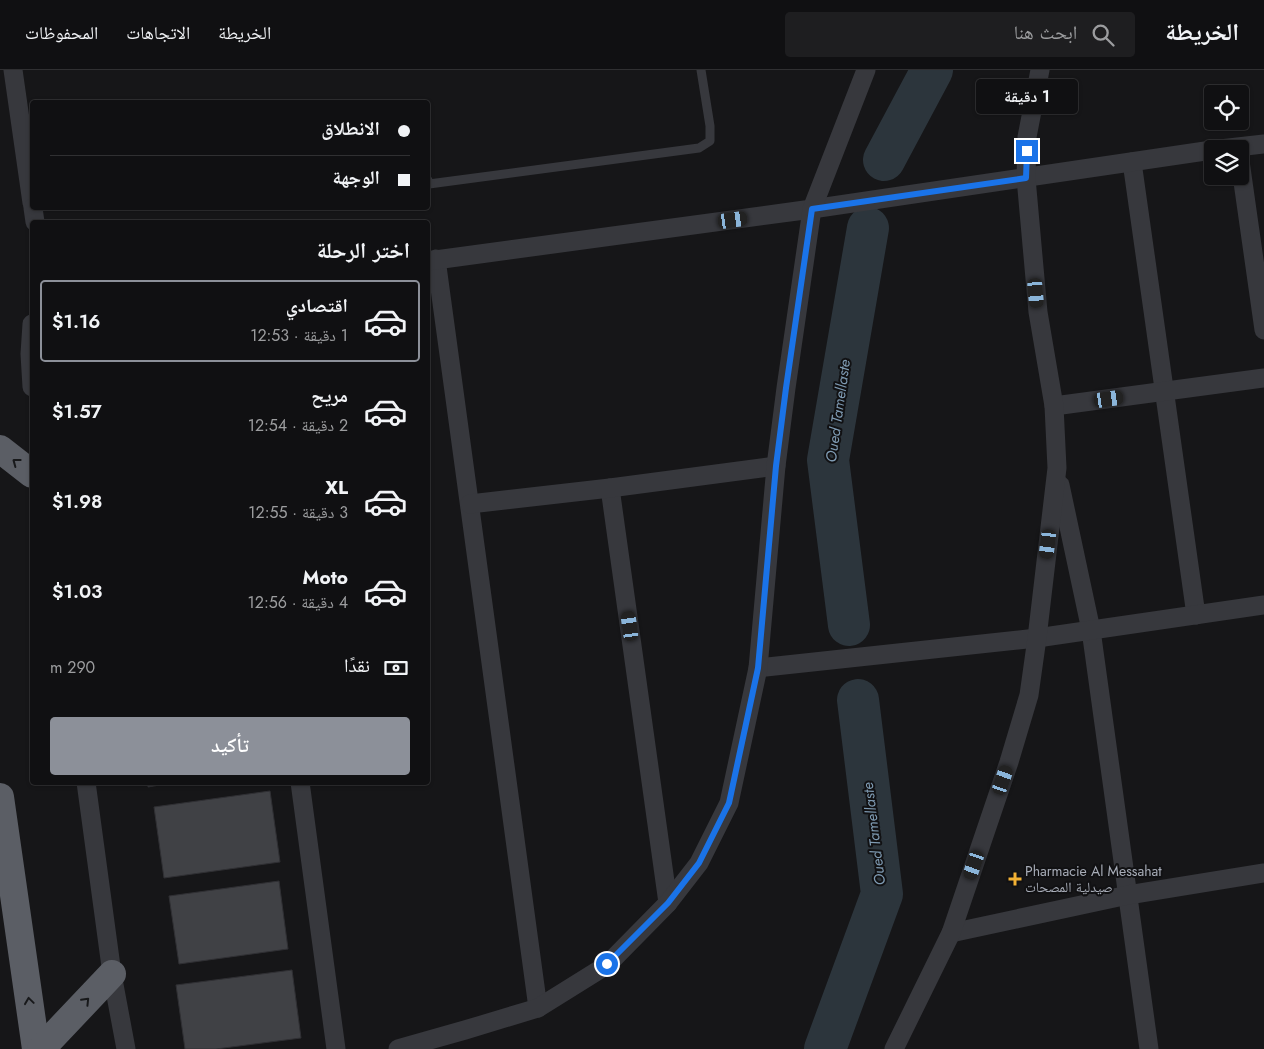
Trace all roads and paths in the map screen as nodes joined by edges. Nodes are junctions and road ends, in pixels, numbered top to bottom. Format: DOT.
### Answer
graph roads {
  1 [pos="13,70"];
  2 [pos="700,70"];
  3 [pos="866,70"];
  4 [pos="1040,70"];
  5 [pos="1264,144"];
  6 [pos="1249,148"];
  7 [pos="1204,151"];
  8 [pos="1132,162"];
  9 [pos="1026,178"];
  10 [pos="430,184"];
  11 [pos="1240,185"];
  12 [pos="30,189"];
  13 [pos="812,209"];
  14 [pos="432,260"];
  15 [pos="1264,330"];
  16 [pos="1264,378"];
  17 [pos="1164,391"];
  18 [pos="1054,406"];
  19 [pos="0,449"];
  20 [pos="776,466"];
  21 [pos="1057,468"];
  22 [pos="30,472"];
  23 [pos="610,488"];
  24 [pos="470,504"];
  25 [pos="1264,605"];
  26 [pos="1196,615"];
  27 [pos="1091,630"];
  28 [pos="1037,638"];
  29 [pos="758,668"];
  30 [pos="86,785"];
  31 [pos="300,785"];
  32 [pos="0,797"];
  33 [pos="1264,873"];
  34 [pos="1128,895"];
  35 [pos="668,903"];
  36 [pos="951,933"];
  37 [pos="112,974"];
  38 [pos="538,1008"];
  39 [pos="36,1049"];
  40 [pos="41,1049"];
  41 [pos="126,1049"];
  42 [pos="336,1049"];
  43 [pos="398,1049"];
  44 [pos="894,1049"];
  45 [pos="1149,1049"];
  1 -- 12 [label="street"];
  2 -- 10 [label="lane"];
  3 -- 13 [label="street"];
  4 -- 9 [label="street"];
  5 -- 6 [label="street"];
  7 -- 8 [label="street"];
  8 -- 9 [label="street"];
  8 -- 17 [label="street"];
  9 -- 13 [label="street"];
  9 -- 18 [label="street"];
  11 -- 15 [label="street"];
  13 -- 14 [label="street"];
  13 -- 20 [label="street"];
  14 -- 24 [label="street"];
  16 -- 17 [label="street"];
  17 -- 18 [label="street"];
  17 -- 26 [label="street"];
  18 -- 21 [label="street"];
  22 -- 19 [label="highway, one-way"];
  20 -- 23 [label="street"];
  20 -- 29 [label="street"];
  21 -- 27 [label="street"];
  21 -- 28 [label="street"];
  23 -- 24 [label="street"];
  23 -- 35 [label="street"];
  24 -- 38 [label="street"];
  25 -- 26 [label="street"];
  26 -- 27 [label="street"];
  27 -- 28 [label="street"];
  27 -- 34 [label="street"];
  28 -- 29 [label="street"];
  28 -- 36 [label="street"];
  29 -- 35 [label="street"];
  30 -- 37 [label="street"];
  31 -- 42 [label="street"];
  39 -- 32 [label="highway, one-way"];
  33 -- 34 [label="street"];
  34 -- 36 [label="street"];
  34 -- 45 [label="street"];
  35 -- 38 [label="street"];
  36 -- 44 [label="street"];
  40 -- 37 [label="highway, one-way"];
  37 -- 41 [label="street"];
  38 -- 43 [label="street"];
}
